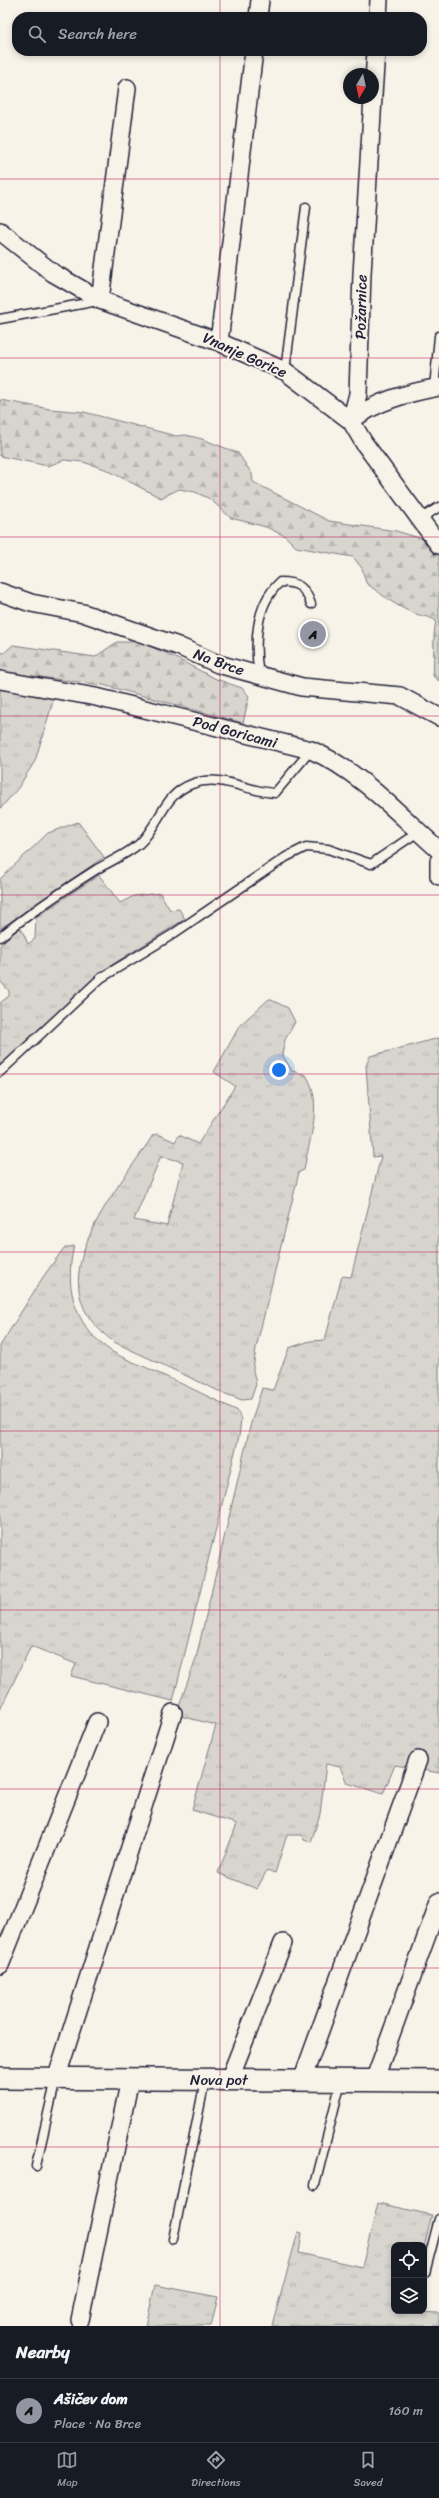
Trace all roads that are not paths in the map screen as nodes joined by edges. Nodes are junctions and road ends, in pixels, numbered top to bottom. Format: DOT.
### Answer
graph roads {
  1 [pos="260,0"];
  2 [pos="379,0"];
  3 [pos="259,12"];
  4 [pos="378,12"];
  5 [pos="253,56"];
  6 [pos="376,56"];
  7 [pos="375,68"];
  8 [pos="128,88"];
  9 [pos="373,104"];
  10 [pos="306,208"];
  11 [pos="0,231"];
  12 [pos="100,300"];
  13 [pos="0,319"];
  14 [pos="439,336"];
  15 [pos="218,342"];
  16 [pos="286,371"];
  17 [pos="436,388"];
  18 [pos="351,421"];
  19 [pos="439,507"];
  20 [pos="420,519"];
  21 [pos="439,545"];
  22 [pos="0,592"];
  23 [pos="311,604"];
  24 [pos="259,676"];
  25 [pos="0,680"];
  26 [pos="439,717"];
  27 [pos="311,750"];
  28 [pos="418,832"];
  29 [pos="439,850"];
  30 [pos="439,861"];
  31 [pos="439,876"];
  32 [pos="0,937"];
  33 [pos="0,1072"];
  34 [pos="173,1713"];
  35 [pos="97,1722"];
  36 [pos="418,1760"];
  37 [pos="439,1902"];
  38 [pos="283,1943"];
  39 [pos="0,1965"];
  40 [pos="0,2078"];
  41 [pos="56,2079"];
  42 [pos="130,2080"];
  43 [pos="205,2080"];
  44 [pos="229,2080"];
  45 [pos="302,2080"];
  46 [pos="341,2080"];
  47 [pos="374,2081"];
  48 [pos="439,2081"];
  49 [pos="36,2166"];
  50 [pos="315,2185"];
  51 [pos="439,2219"];
  52 [pos="173,2239"];
  53 [pos="427,2265"];
  54 [pos="80,2320"];
  1 -- 3 [label="street"];
  2 -- 4 [label="street"];
  5 -- 15 [label="street"];
  6 -- 7 [label="street, Požarnice"];
  8 -- 12 [label="street"];
  9 -- 18 [label="street, Požarnice"];
  10 -- 16 [label="lane"];
  11 -- 12 [label="street, Vnanje Gorice"];
  12 -- 13 [label="lane"];
  12 -- 15 [label="street, Vnanje Gorice"];
  14 -- 17 [label="lane"];
  15 -- 16 [label="street, Vnanje Gorice"];
  16 -- 18 [label="street, Vnanje Gorice"];
  17 -- 18 [label="street"];
  18 -- 20 [label="street, Vnanje Gorice"];
  19 -- 20 [label="lane"];
  20 -- 21 [label="street, Vnanje Gorice"];
  22 -- 24 [label="street, Na Brce"];
  23 -- 24 [label="lane"];
  24 -- 26 [label="street, Na Brce"];
  25 -- 27 [label="street, Pod Goricami"];
  27 -- 28 [label="street, Pod Goricami"];
  27 -- 32 [label="lane"];
  28 -- 29 [label="street, Pod Goricami"];
  28 -- 33 [label="lane"];
  30 -- 31 [label="street"];
  34 -- 41 [label="street"];
  35 -- 39 [label="street"];
  36 -- 45 [label="street"];
  37 -- 47 [label="street"];
  38 -- 44 [label="street"];
  40 -- 41 [label="street, Nova pot"];
  41 -- 42 [label="street, Nova pot"];
  41 -- 49 [label="lane"];
  42 -- 43 [label="street, Nova pot"];
  42 -- 54 [label="street"];
  43 -- 44 [label="street, Nova pot"];
  43 -- 52 [label="lane"];
  44 -- 45 [label="street, Nova pot"];
  45 -- 46 [label="street, Nova pot"];
  46 -- 47 [label="street, Nova pot"];
  46 -- 50 [label="lane"];
  47 -- 48 [label="street, Nova pot"];
  51 -- 53 [label="lane"];
}
